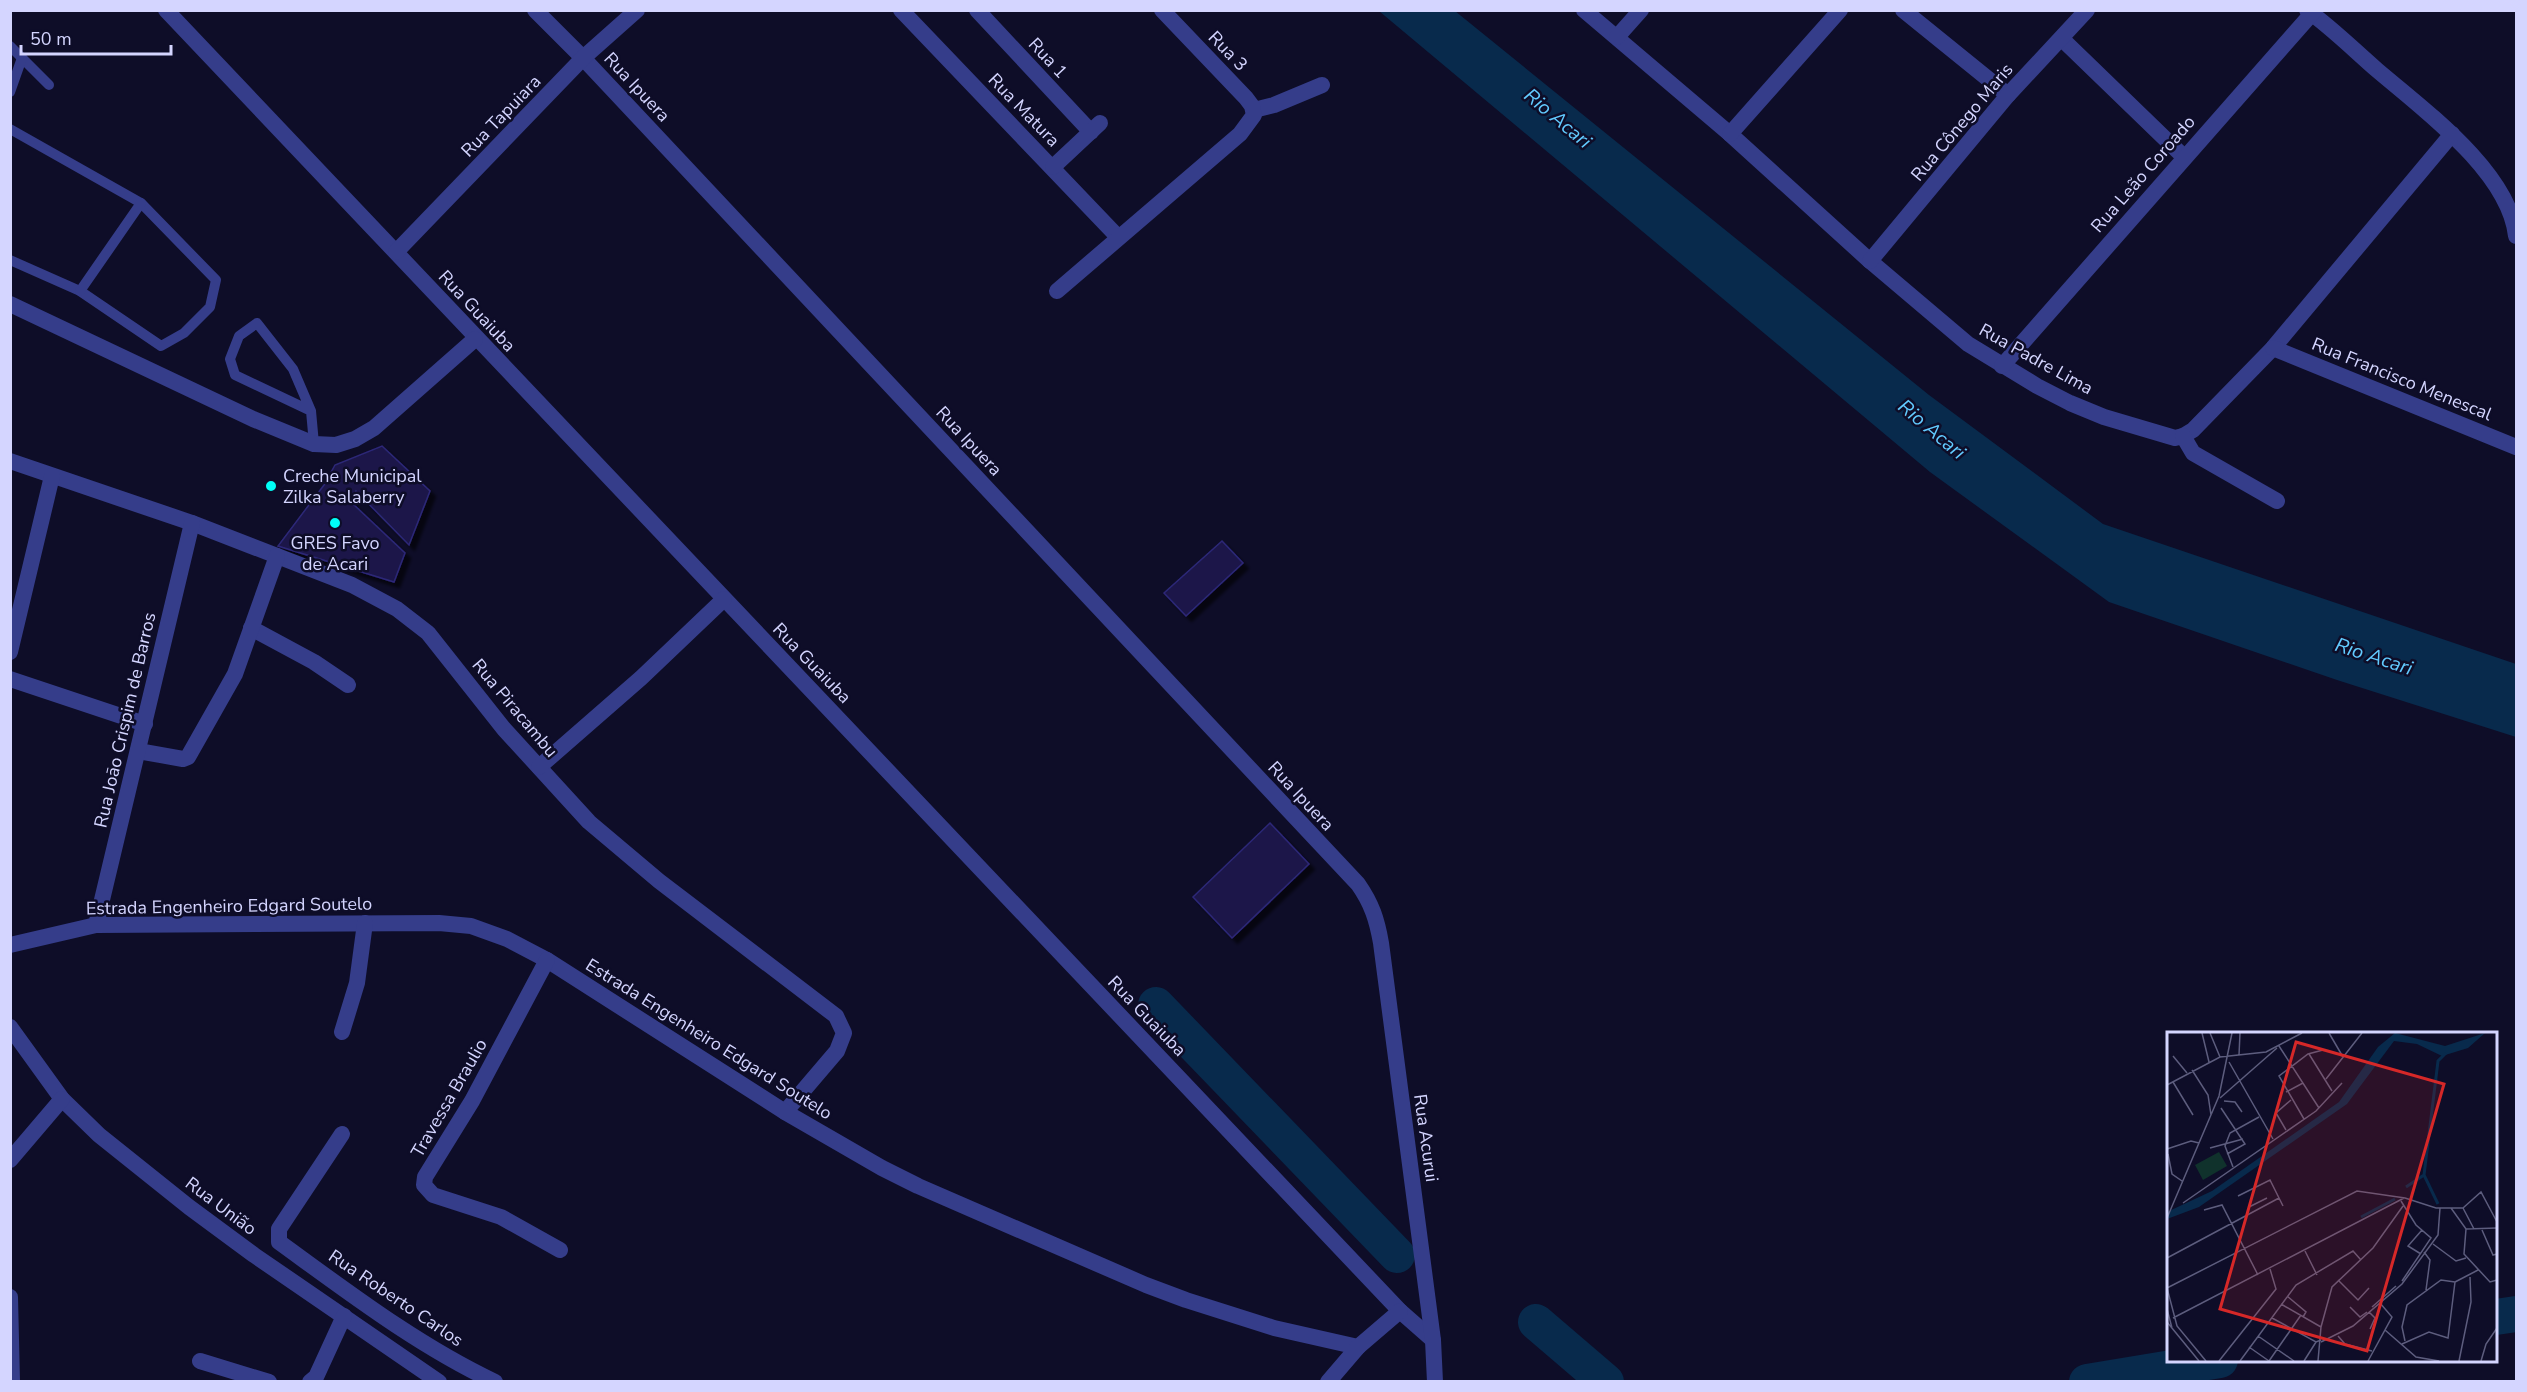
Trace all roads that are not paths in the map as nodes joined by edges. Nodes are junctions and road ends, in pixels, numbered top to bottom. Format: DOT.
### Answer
graph roads {
  1 [pos="166,10"];
  2 [pos="535,10"];
  3 [pos="637,10"];
  4 [pos="901,10"];
  5 [pos="977,10"];
  6 [pos="1162,10"];
  7 [pos="1584,10"];
  8 [pos="1641,10"];
  9 [pos="1840,10"];
  10 [pos="1903,10"];
  11 [pos="2087,10"];
  12 [pos="2311,12"];
  13 [pos="1617,37"];
  14 [pos="2062,39"];
  15 [pos="10,46"];
  16 [pos="22,58"];
  17 [pos="583,58"];
  18 [pos="49,85"];
  19 [pos="1322,85"];
  20 [pos="10,92"];
  21 [pos="2008,95"];
  22 [pos="1251,117"];
  23 [pos="10,129"];
  24 [pos="1730,134"];
  25 [pos="2452,135"];
  26 [pos="2184,157"];
  27 [pos="1053,167"];
  28 [pos="141,203"];
  29 [pos="2517,236"];
  30 [pos="1118,237"];
  31 [pos="396,252"];
  32 [pos="10,260"];
  33 [pos="1870,261"];
  34 [pos="80,291"];
  35 [pos="1057,291"];
  36 [pos="10,304"];
  37 [pos="475,339"];
  38 [pos="2273,348"];
  39 [pos="2002,366"];
  40 [pos="310,411"];
  41 [pos="2183,436"];
  42 [pos="314,444"];
  43 [pos="2516,445"];
  44 [pos="10,461"];
  45 [pos="52,476"];
  46 [pos="2277,501"];
  47 [pos="192,523"];
  48 [pos="277,556"];
  49 [pos="724,599"];
  50 [pos="251,628"];
  51 [pos="10,652"];
  52 [pos="10,679"];
  53 [pos="348,685"];
  54 [pos="145,724"];
  55 [pos="138,751"];
  56 [pos="539,767"];
  57 [pos="1370,902"];
  58 [pos="365,923"];
  59 [pos="96,925"];
  60 [pos="10,945"];
  61 [pos="547,960"];
  62 [pos="10,1027"];
  63 [pos="342,1032"];
  64 [pos="62,1100"];
  65 [pos="785,1112"];
  66 [pos="342,1134"];
  67 [pos="10,1160"];
  68 [pos="560,1250"];
  69 [pos="10,1297"];
  70 [pos="1400,1311"];
  71 [pos="379,1314"];
  72 [pos="344,1317"];
  73 [pos="365,1331"];
  74 [pos="1433,1340"];
  75 [pos="1358,1347"];
  76 [pos="200,1360"];
  77 [pos="12,1382"];
  78 [pos="269,1382"];
  79 [pos="310,1382"];
  80 [pos="439,1382"];
  81 [pos="495,1382"];
  82 [pos="1328,1382"];
  83 [pos="1435,1382"];
  1 -- 31 [label="street, Rua Guaiuba"];
  2 -- 17 [label="street, Rua Ipuera"];
  3 -- 17 [label="street, Rua Tapuiara"];
  4 -- 27 [label="street, Rua Matura"];
  5 -- 27 [label="street, Rua 1"];
  6 -- 22 [label="street, Rua 3"];
  7 -- 13 [label="street, Rua Padre Lima"];
  8 -- 13 [label="street"];
  9 -- 24 [label="street"];
  10 -- 21 [label="street"];
  11 -- 14 [label="street, Rua Cônego Maris"];
  12 -- 25 [label="street"];
  12 -- 26 [label="street, Rua Leão Coroado"];
  13 -- 24 [label="street, Rua Padre Lima"];
  14 -- 21 [label="street, Rua Cônego Maris"];
  14 -- 26 [label="street"];
  15 -- 16 [label="lane"];
  16 -- 18 [label="lane"];
  16 -- 20 [label="lane"];
  17 -- 31 [label="street, Rua Tapuiara"];
  17 -- 57 [label="street, Rua Ipuera"];
  19 -- 22 [label="street"];
  21 -- 33 [label="street, Rua Cônego Maris"];
  22 -- 30 [label="street"];
  23 -- 28 [label="lane"];
  24 -- 33 [label="street, Rua Padre Lima"];
  25 -- 29 [label="street"];
  25 -- 38 [label="street"];
  26 -- 39 [label="street, Rua Leão Coroado"];
  27 -- 30 [label="street, Rua Matura"];
  28 -- 34 [label="lane"];
  28 -- 34 [label="lane"];
  30 -- 35 [label="street"];
  31 -- 37 [label="street, Rua Guaiuba"];
  32 -- 34 [label="lane"];
  33 -- 39 [label="street, Rua Padre Lima"];
  36 -- 42 [label="street"];
  37 -- 42 [label="street"];
  37 -- 49 [label="street, Rua Guaiuba"];
  38 -- 41 [label="street"];
  38 -- 43 [label="street, Rua Francisco Menescal"];
  39 -- 41 [label="street, Rua Padre Lima"];
  40 -- 40 [label="lane"];
  40 -- 42 [label="lane"];
  41 -- 46 [label="street"];
  44 -- 45 [label="street, Rua Piracambu"];
  45 -- 47 [label="street, Rua Piracambu"];
  45 -- 51 [label="street"];
  47 -- 48 [label="street, Rua Piracambu"];
  47 -- 54 [label="street, Rua Joāo Crispim de Barros"];
  48 -- 50 [label="street"];
  48 -- 56 [label="street, Rua Piracambu"];
  49 -- 56 [label="street"];
  49 -- 70 [label="street, Rua Guaiuba"];
  50 -- 53 [label="street"];
  50 -- 55 [label="street"];
  52 -- 54 [label="street"];
  54 -- 55 [label="street, Rua Joāo Crispim de Barros"];
  55 -- 59 [label="street, Rua Joāo Crispim de Barros"];
  56 -- 65 [label="street, Rua Piracambu"];
  57 -- 74 [label="street, Rua Acurui"];
  58 -- 59 [label="street, Estrada Engenheiro Edgard Soutelo"];
  58 -- 61 [label="street, Estrada Engenheiro Edgard Soutelo"];
  58 -- 63 [label="street"];
  59 -- 60 [label="street, Estrada Engenheiro Edgard Soutelo"];
  61 -- 65 [label="street, Estrada Engenheiro Edgard Soutelo"];
  61 -- 68 [label="street, Travessa Braulio"];
  62 -- 64 [label="street, Rua União"];
  64 -- 67 [label="street"];
  64 -- 72 [label="street, Rua União"];
  65 -- 75 [label="street, Estrada Engenheiro Edgard Soutelo"];
  66 -- 71 [label="street, Rua Roberto Carlos"];
  69 -- 77 [label="street"];
  70 -- 74 [label="street, Rua Guaiuba"];
  70 -- 75 [label="street"];
  71 -- 73 [label="street"];
  71 -- 81 [label="street, Rua Roberto Carlos"];
  72 -- 73 [label="street, Rua União"];
  72 -- 79 [label="street"];
  73 -- 80 [label="street, Rua União"];
  74 -- 83 [label="street, Rua Acurui"];
  75 -- 82 [label="street"];
  76 -- 78 [label="street"];
}
